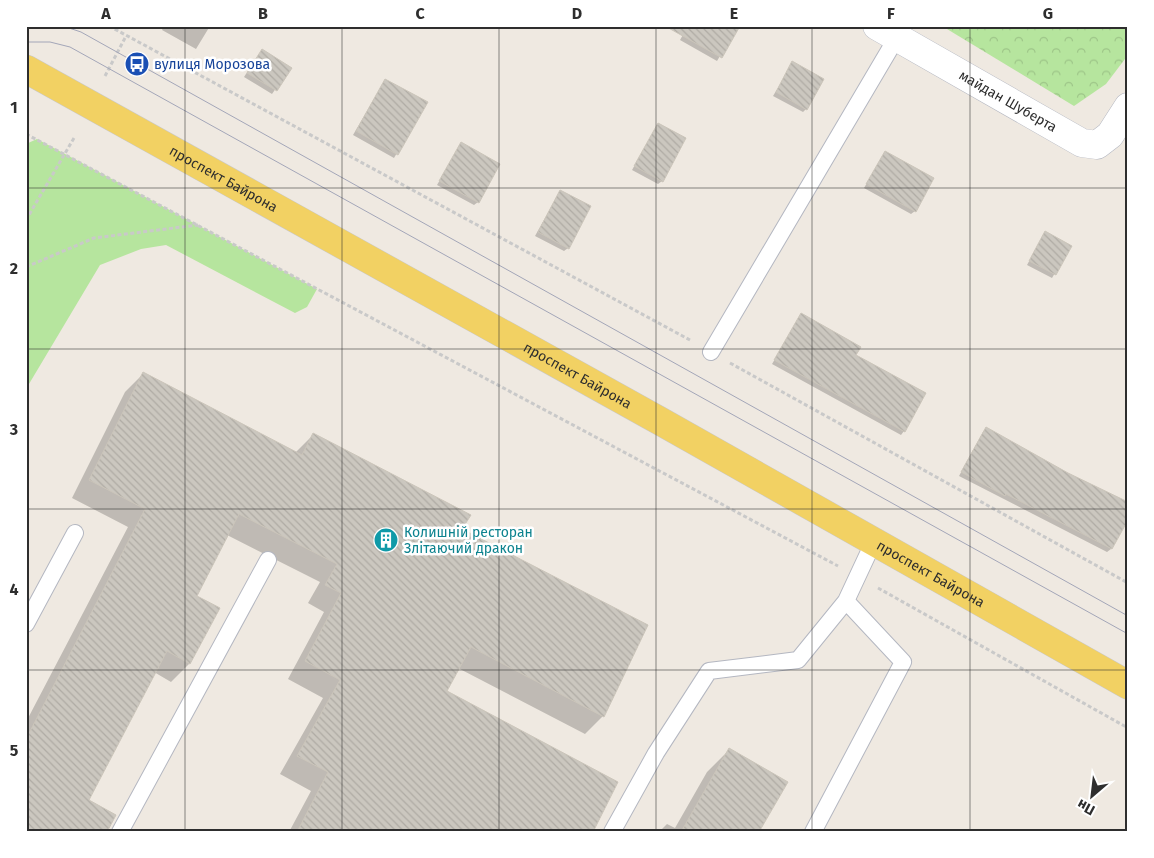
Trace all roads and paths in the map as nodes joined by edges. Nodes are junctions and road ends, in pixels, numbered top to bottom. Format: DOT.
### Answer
graph roads {
  1 [pos="109,26"];
  2 [pos="887,32"];
  3 [pos="126,36"];
  4 [pos="26,69"];
  5 [pos="105,76"];
  6 [pos="1128,107"];
  7 [pos="26,134"];
  8 [pos="74,138"];
  9 [pos="65,154"];
  10 [pos="26,220"];
  11 [pos="198,225"];
  12 [pos="26,267"];
  13 [pos="711,352"];
  14 [pos="75,533"];
  15 [pos="874,541"];
  16 [pos="268,560"];
  17 [pos="857,576"];
  18 [pos="1128,583"];
  19 [pos="846,601"];
  20 [pos="26,624"];
  21 [pos="1128,685"];
  22 [pos="1128,728"];
  23 [pos="120,832"];
  24 [pos="612,832"];
  25 [pos="813,832"];
  1 -- 3 [label="path"];
  2 -- 6 [label="street, майдан Шуберта"];
  2 -- 13 [label="lane"];
  3 -- 5 [label="path"];
  3 -- 13 [label="path"];
  4 -- 15 [label="main road, проспект Байрона"];
  7 -- 9 [label="path"];
  8 -- 9 [label="path"];
  9 -- 10 [label="path"];
  9 -- 11 [label="path"];
  11 -- 12 [label="path"];
  11 -- 17 [label="path"];
  13 -- 18 [label="path"];
  14 -- 20 [label="lane"];
  15 -- 17 [label="lane"];
  15 -- 21 [label="main road, проспект Байрона"];
  16 -- 23 [label="lane"];
  17 -- 19 [label="lane"];
  17 -- 22 [label="path"];
  19 -- 24 [label="lane"];
  19 -- 25 [label="lane"];
}
